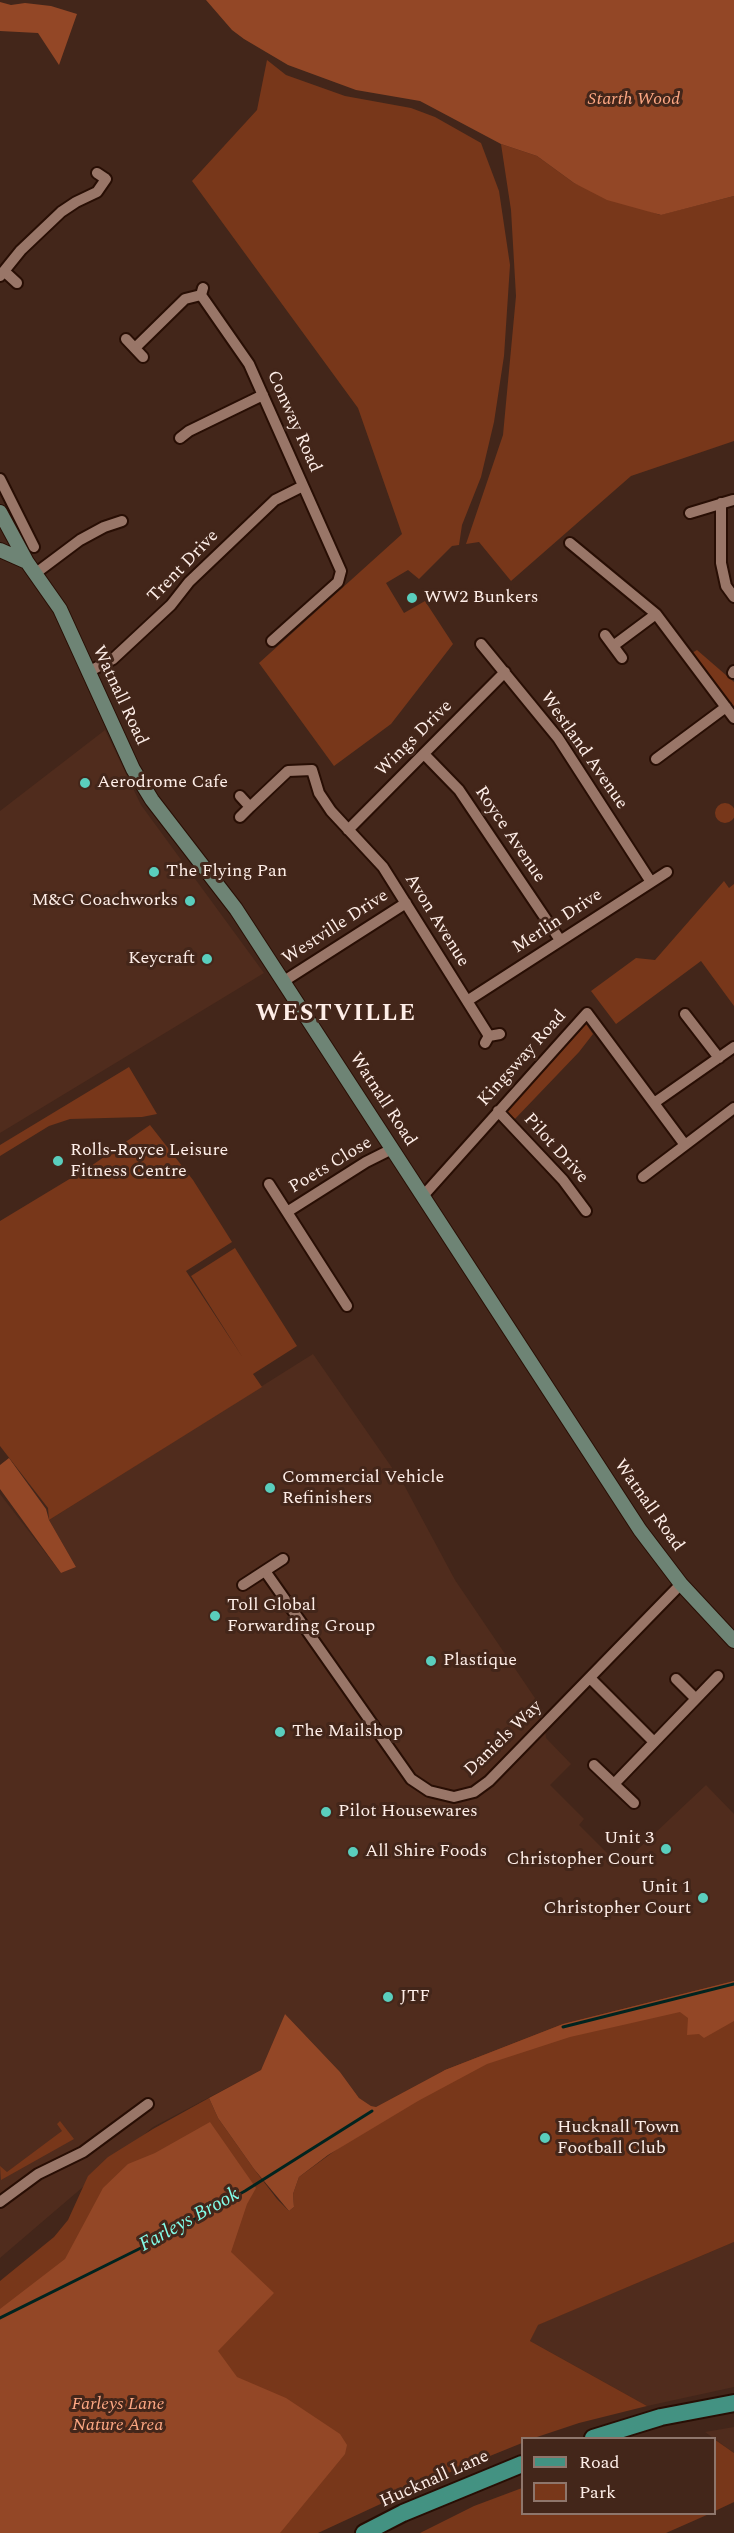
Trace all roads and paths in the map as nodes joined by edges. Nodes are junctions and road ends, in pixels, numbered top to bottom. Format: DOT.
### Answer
graph roads {
  1 [pos="97,172"];
  2 [pos="2,273"];
  3 [pos="17,283"];
  4 [pos="126,339"];
  5 [pos="135,348"];
  6 [pos="143,357"];
  7 [pos="263,395"];
  8 [pos="180,438"];
  9 [pos="0,478"];
  10 [pos="303,486"];
  11 [pos="733,500"];
  12 [pos="721,503"];
  13 [pos="690,513"];
  14 [pos="1,515"];
  15 [pos="122,521"];
  16 [pos="0,534"];
  17 [pos="570,543"];
  18 [pos="34,547"];
  19 [pos="0,550"];
  20 [pos="32,567"];
  21 [pos="734,597"];
  22 [pos="656,614"];
  23 [pos="605,635"];
  24 [pos="272,641"];
  25 [pos="481,644"];
  26 [pos="613,646"];
  27 [pos="622,658"];
  28 [pos="88,672"];
  29 [pos="505,672"];
  30 [pos="726,707"];
  31 [pos="734,718"];
  32 [pos="424,754"];
  33 [pos="656,759"];
  34 [pos="240,796"];
  35 [pos="250,807"];
  36 [pos="240,817"];
  37 [pos="348,830"];
  38 [pos="667,872"];
  39 [pos="651,882"];
  40 [pos="406,903"];
  41 [pos="560,940"];
  42 [pos="284,981"];
  43 [pos="467,1000"];
  44 [pos="702,1015"];
  45 [pos="491,1037"];
  46 [pos="734,1047"];
  47 [pos="719,1058"];
  48 [pos="654,1102"];
  49 [pos="734,1108"];
  50 [pos="498,1111"];
  51 [pos="686,1145"];
  52 [pos="392,1149"];
  53 [pos="643,1177"];
  54 [pos="269,1184"];
  55 [pos="423,1196"];
  56 [pos="586,1211"];
  57 [pos="286,1212"];
  58 [pos="347,1306"];
  59 [pos="284,1559"];
  60 [pos="265,1571"];
  61 [pos="681,1584"];
  62 [pos="243,1585"];
  63 [pos="734,1641"];
  64 [pos="718,1676"];
  65 [pos="590,1678"];
  66 [pos="675,1679"];
  67 [pos="696,1699"];
  68 [pos="654,1742"];
  69 [pos="594,1765"];
  70 [pos="614,1784"];
  71 [pos="634,1803"];
  72 [pos="148,2104"];
  73 [pos="0,2202"];
  74 [pos="734,2403"];
  75 [pos="599,2437"];
  76 [pos="521,2464"];
  77 [pos="364,2533"];
  1 -- 2 [label="street"];
  2 -- 3 [label="street"];
  4 -- 5 [label="street"];
  5 -- 6 [label="street"];
  5 -- 7 [label="street, Conway Road"];
  7 -- 8 [label="street"];
  7 -- 10 [label="street, Conway Road"];
  9 -- 18 [label="street"];
  10 -- 24 [label="street, Conway Road"];
  10 -- 28 [label="street, Trent Drive"];
  11 -- 12 [label="street"];
  12 -- 13 [label="street"];
  12 -- 21 [label="street"];
  14 -- 16 [label="main road, Watnall Road"];
  14 -- 20 [label="main road, Watnall Road"];
  15 -- 20 [label="street"];
  17 -- 22 [label="street"];
  19 -- 20 [label="main road"];
  20 -- 28 [label="main road, Watnall Road"];
  22 -- 26 [label="street"];
  22 -- 30 [label="street"];
  23 -- 26 [label="street"];
  25 -- 29 [label="street, Westland Avenue"];
  26 -- 27 [label="street"];
  28 -- 42 [label="main road, Watnall Road"];
  29 -- 32 [label="street, Wings Drive"];
  29 -- 39 [label="street, Westland Avenue"];
  30 -- 31 [label="street"];
  30 -- 33 [label="street"];
  32 -- 37 [label="street, Wings Drive"];
  32 -- 41 [label="street, Royce Avenue"];
  34 -- 35 [label="street"];
  35 -- 36 [label="street"];
  35 -- 37 [label="street, Avon Avenue"];
  37 -- 40 [label="street, Avon Avenue"];
  38 -- 39 [label="street, Merlin Drive"];
  39 -- 41 [label="street, Merlin Drive"];
  40 -- 42 [label="street, Westville Drive"];
  40 -- 43 [label="street, Avon Avenue"];
  41 -- 43 [label="street, Merlin Drive"];
  42 -- 52 [label="main road, Watnall Road"];
  43 -- 45 [label="street, Avon Avenue"];
  44 -- 47 [label="street"];
  46 -- 47 [label="street"];
  47 -- 48 [label="street"];
  48 -- 50 [label="street, Kingsway Road"];
  48 -- 51 [label="street, Kingsway Road"];
  49 -- 51 [label="street"];
  50 -- 55 [label="street, Kingsway Road"];
  50 -- 56 [label="street, Pilot Drive"];
  51 -- 53 [label="street"];
  52 -- 55 [label="main road, Watnall Road"];
  52 -- 57 [label="street, Poets Close"];
  54 -- 57 [label="street, Poets Close"];
  55 -- 61 [label="main road, Watnall Road"];
  57 -- 58 [label="street, Poets Close"];
  59 -- 60 [label="street"];
  60 -- 62 [label="street"];
  60 -- 65 [label="street, Daniels Way"];
  61 -- 63 [label="main road, Watnall Road"];
  61 -- 65 [label="street, Daniels Way"];
  64 -- 67 [label="street"];
  65 -- 68 [label="street"];
  66 -- 67 [label="street"];
  67 -- 68 [label="street"];
  68 -- 70 [label="street"];
  69 -- 70 [label="street"];
  70 -- 71 [label="street"];
  72 -- 73 [label="street"];
  74 -- 75 [label="main road"];
  76 -- 77 [label="main road, Hucknall Lane"];
}
